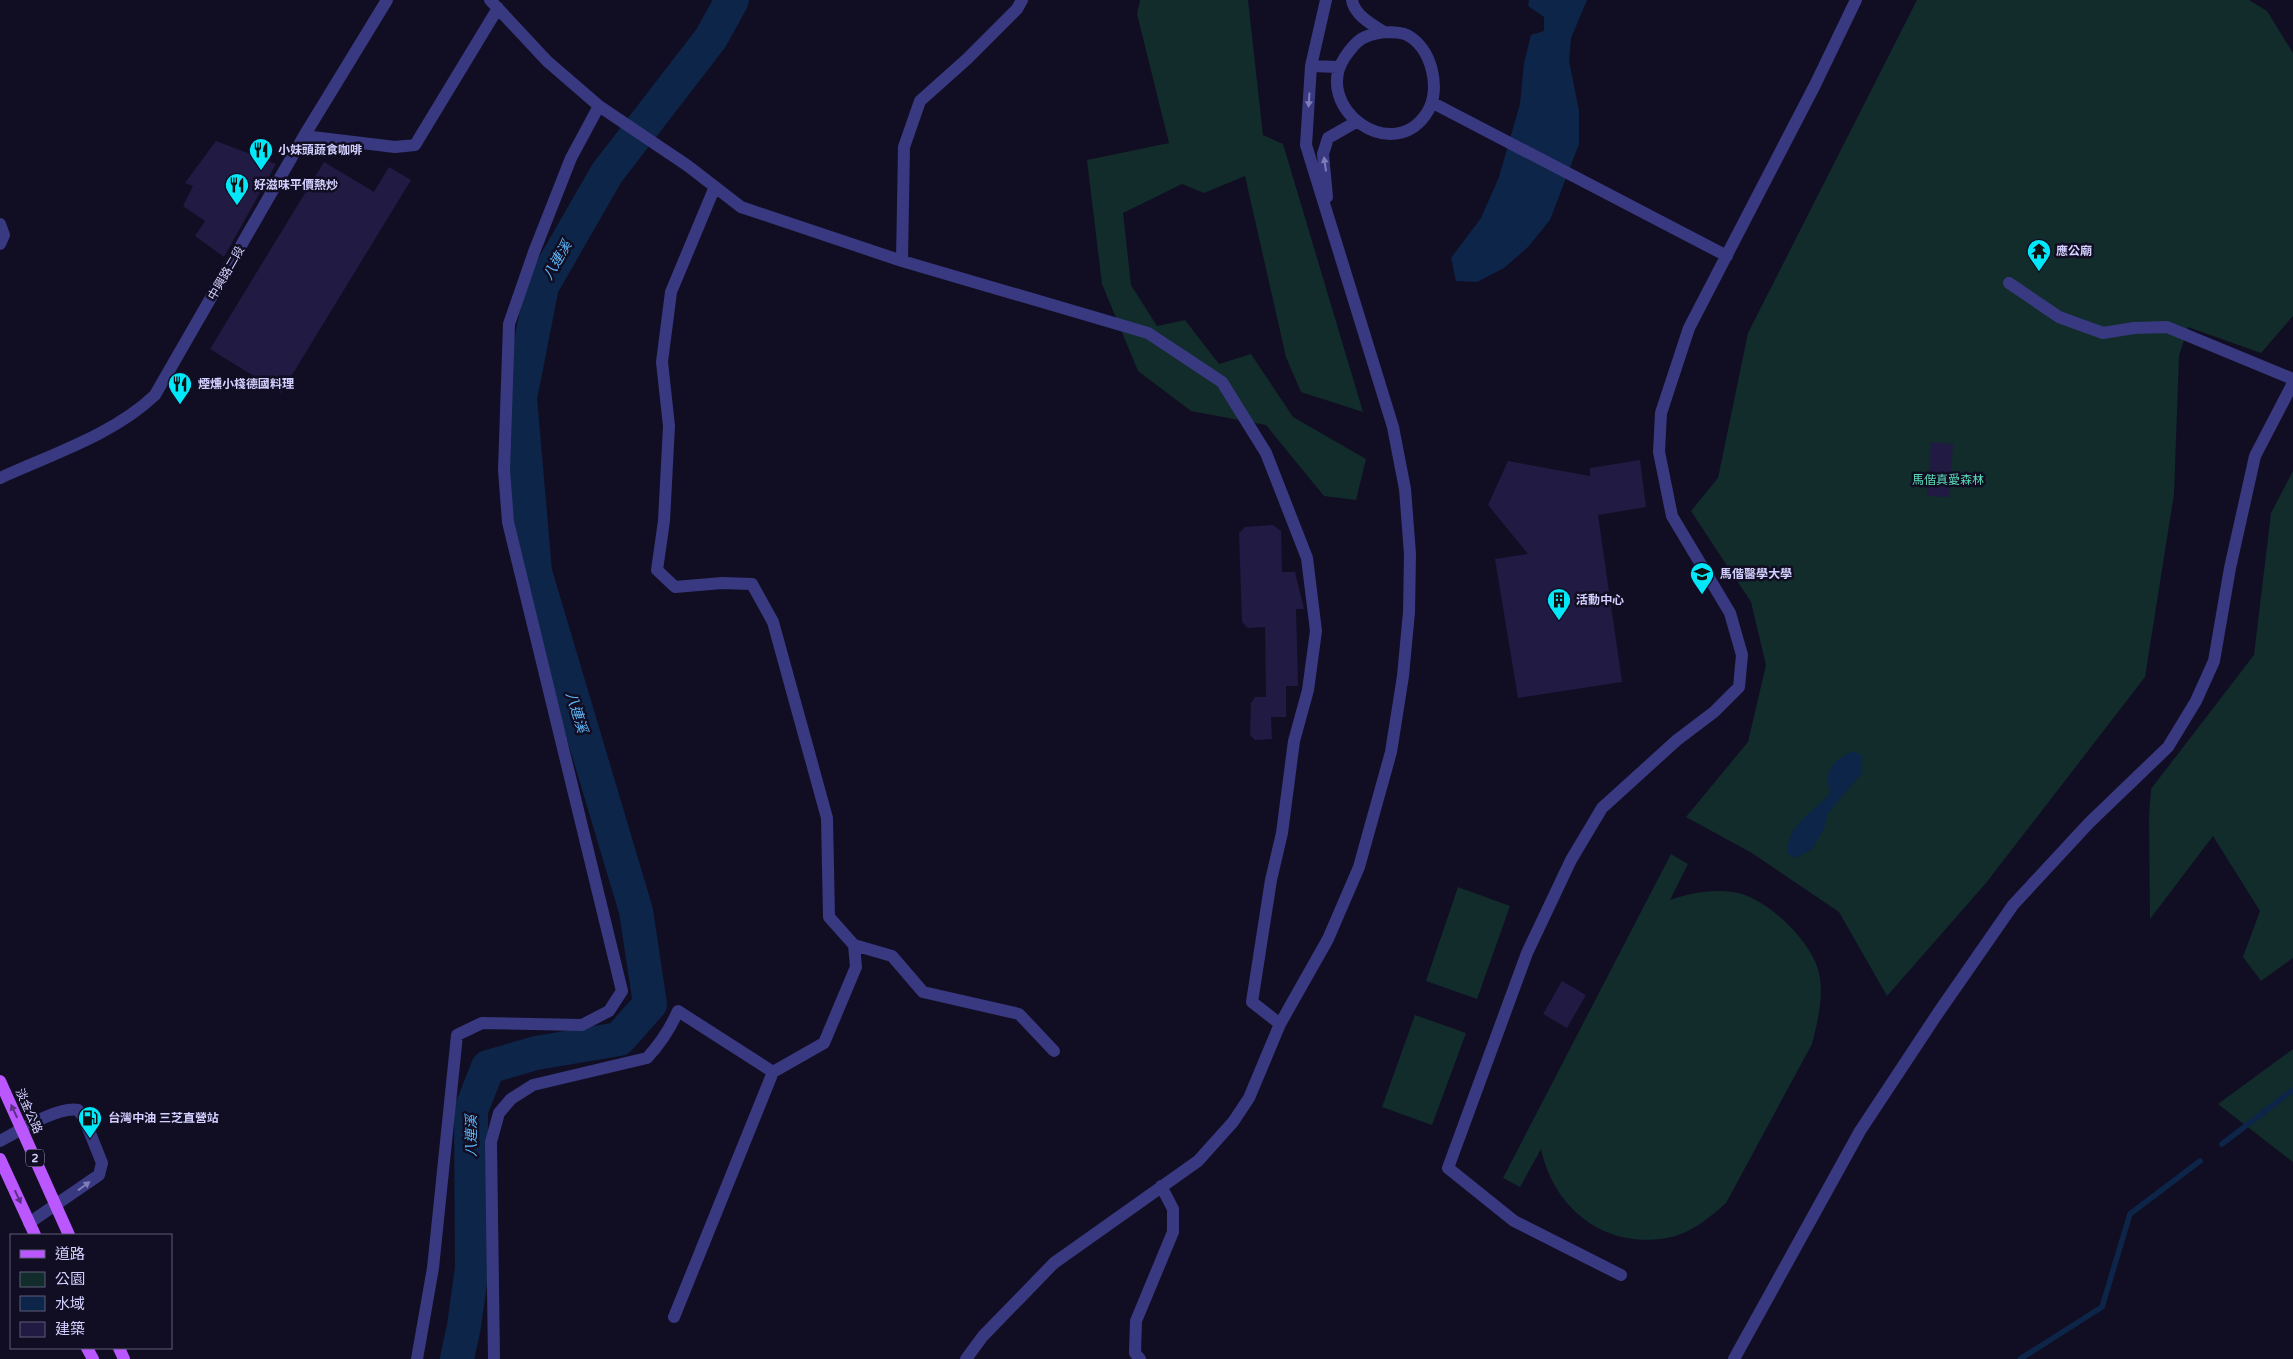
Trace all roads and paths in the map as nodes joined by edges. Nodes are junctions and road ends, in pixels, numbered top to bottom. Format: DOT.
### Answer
graph roads {
  1 [pos="387,0"];
  2 [pos="1022,0"];
  3 [pos="1326,0"];
  4 [pos="1352,0"];
  5 [pos="1856,0"];
  6 [pos="494,4"];
  7 [pos="1384,32"];
  8 [pos="1312,66"];
  9 [pos="1338,67"];
  10 [pos="1433,103"];
  11 [pos="599,106"];
  12 [pos="1356,122"];
  13 [pos="304,136"];
  14 [pos="714,189"];
  15 [pos="1327,212"];
  16 [pos="0,224"];
  17 [pos="0,244"];
  18 [pos="1727,256"];
  19 [pos="902,261"];
  20 [pos="2009,283"];
  21 [pos="2293,381"];
  22 [pos="0,478"];
  23 [pos="854,945"];
  24 [pos="1280,1024"];
  25 [pos="1054,1051"];
  26 [pos="773,1072"];
  27 [pos="0,1081"];
  28 [pos="22,1129"];
  29 [pos="0,1140"];
  30 [pos="0,1159"];
  31 [pos="1161,1186"];
  32 [pos="56,1206"];
  33 [pos="29,1223"];
  34 [pos="34,1234"];
  35 [pos="69,1234"];
  36 [pos="1621,1275"];
  37 [pos="674,1317"];
  38 [pos="417,1359"];
  39 [pos="494,1359"];
  40 [pos="966,1359"];
  41 [pos="1140,1359"];
  42 [pos="1734,1359"];
  1 -- 13 [label="street, 中興路二段"];
  2 -- 19 [label="street"];
  3 -- 8 [label="street"];
  4 -- 7 [label="street"];
  5 -- 18 [label="street"];
  6 -- 11 [label="street"];
  6 -- 13 [label="street"];
  7 -- 9 [label="street"];
  7 -- 10 [label="street"];
  8 -- 9 [label="street"];
  8 -- 15 [label="street, one-way"];
  9 -- 12 [label="street"];
  10 -- 12 [label="street"];
  10 -- 18 [label="street"];
  11 -- 14 [label="street"];
  11 -- 38 [label="street"];
  15 -- 12 [label="street, one-way"];
  13 -- 22 [label="street, 中興路二段"];
  14 -- 19 [label="street"];
  14 -- 23 [label="street"];
  15 -- 24 [label="street"];
  16 -- 17 [label="street"];
  18 -- 36 [label="street"];
  19 -- 24 [label="street"];
  20 -- 21 [label="street"];
  21 -- 42 [label="street"];
  23 -- 25 [label="street"];
  23 -- 26 [label="street"];
  24 -- 31 [label="street"];
  26 -- 37 [label="street"];
  26 -- 39 [label="street"];
  28 -- 27 [label="main road, 淡金公路 / 2, one-way"];
  28 -- 29 [label="street"];
  28 -- 32 [label="main road, 淡金公路 / 2"];
  32 -- 28 [label="street, one-way"];
  30 -- 33 [label="main road, one-way"];
  31 -- 40 [label="street"];
  31 -- 41 [label="street"];
  32 -- 33 [label="street"];
  32 -- 35 [label="main road, 淡金公路 / 2"];
  33 -- 34 [label="main road"];
}
